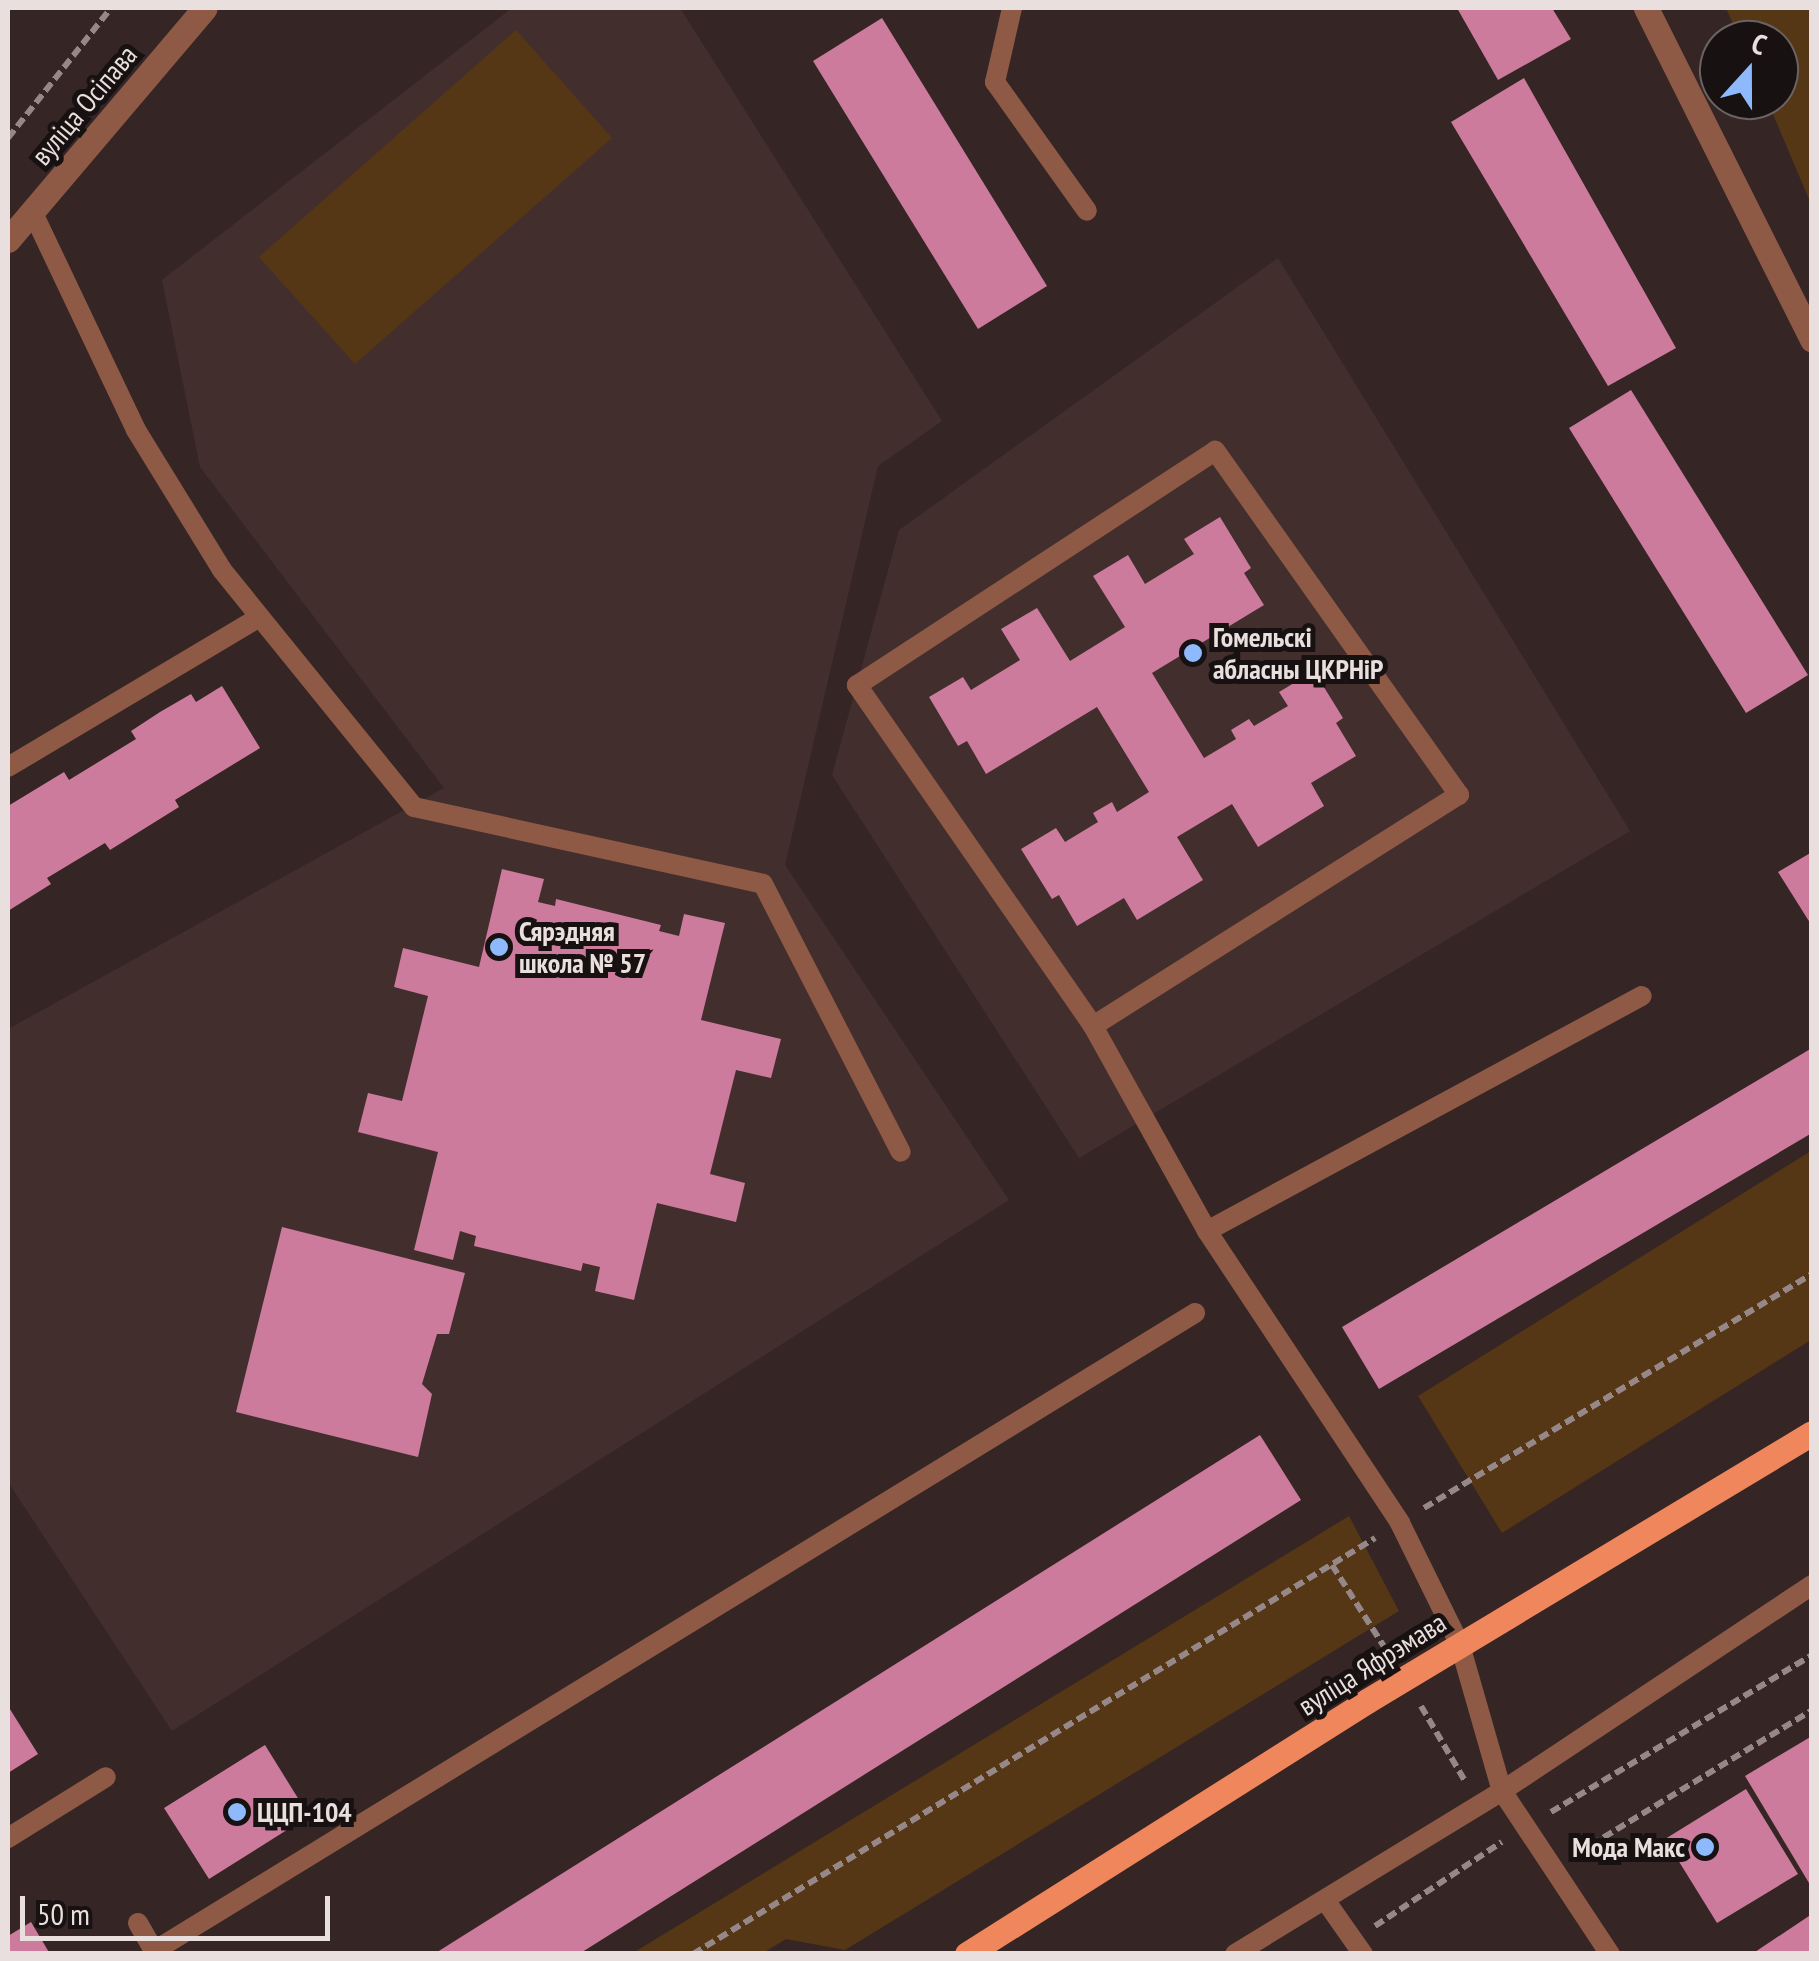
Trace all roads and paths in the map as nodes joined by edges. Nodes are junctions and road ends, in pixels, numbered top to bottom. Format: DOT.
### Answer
graph roads {
  1 [pos="111,8"];
  2 [pos="205,8"];
  3 [pos="1012,8"];
  4 [pos="1646,8"];
  5 [pos="8,138"];
  6 [pos="1087,211"];
  7 [pos="33,213"];
  8 [pos="8,240"];
  9 [pos="1812,340"];
  10 [pos="260,617"];
  11 [pos="8,767"];
  12 [pos="1641,996"];
  13 [pos="1093,1026"];
  14 [pos="901,1152"];
  15 [pos="1206,1232"];
  16 [pos="1812,1274"];
  17 [pos="1194,1313"];
  18 [pos="1812,1433"];
  19 [pos="1400,1523"];
  20 [pos="1812,1585"];
  21 [pos="1460,1645"];
  22 [pos="1812,1655"];
  23 [pos="1812,1710"];
  24 [pos="106,1777"];
  25 [pos="1502,1791"];
  26 [pos="1526,1827"];
  27 [pos="8,1838"];
  28 [pos="1553,1868"];
  29 [pos="1325,1900"];
  30 [pos="138,1923"];
  31 [pos="1359,1946"];
  32 [pos="155,1952"];
  33 [pos="693,1954"];
  34 [pos="968,1954"];
  35 [pos="1235,1954"];
  36 [pos="1610,1954"];
  1 -- 5 [label="path"];
  2 -- 7 [label="street, вуліца Осіпава"];
  3 -- 6 [label="lane"];
  4 -- 9 [label="street"];
  7 -- 8 [label="street, вуліца Осіпава"];
  7 -- 10 [label="lane"];
  10 -- 11 [label="lane"];
  10 -- 14 [label="lane"];
  12 -- 15 [label="lane"];
  13 -- 13 [label="lane"];
  13 -- 15 [label="lane"];
  15 -- 19 [label="lane"];
  16 -- 19 [label="path"];
  17 -- 32 [label="lane"];
  18 -- 21 [label="main road, вуліца Яфрэмава"];
  19 -- 21 [label="lane"];
  19 -- 33 [label="path"];
  20 -- 25 [label="lane"];
  21 -- 25 [label="lane"];
  21 -- 34 [label="main road, вуліца Яфрэмава"];
  22 -- 26 [label="path"];
  23 -- 28 [label="path"];
  24 -- 27 [label="lane"];
  25 -- 26 [label="lane"];
  25 -- 29 [label="lane"];
  26 -- 28 [label="lane"];
  26 -- 31 [label="path"];
  28 -- 36 [label="lane"];
  29 -- 31 [label="lane"];
  29 -- 35 [label="lane"];
  30 -- 32 [label="lane"];
}
